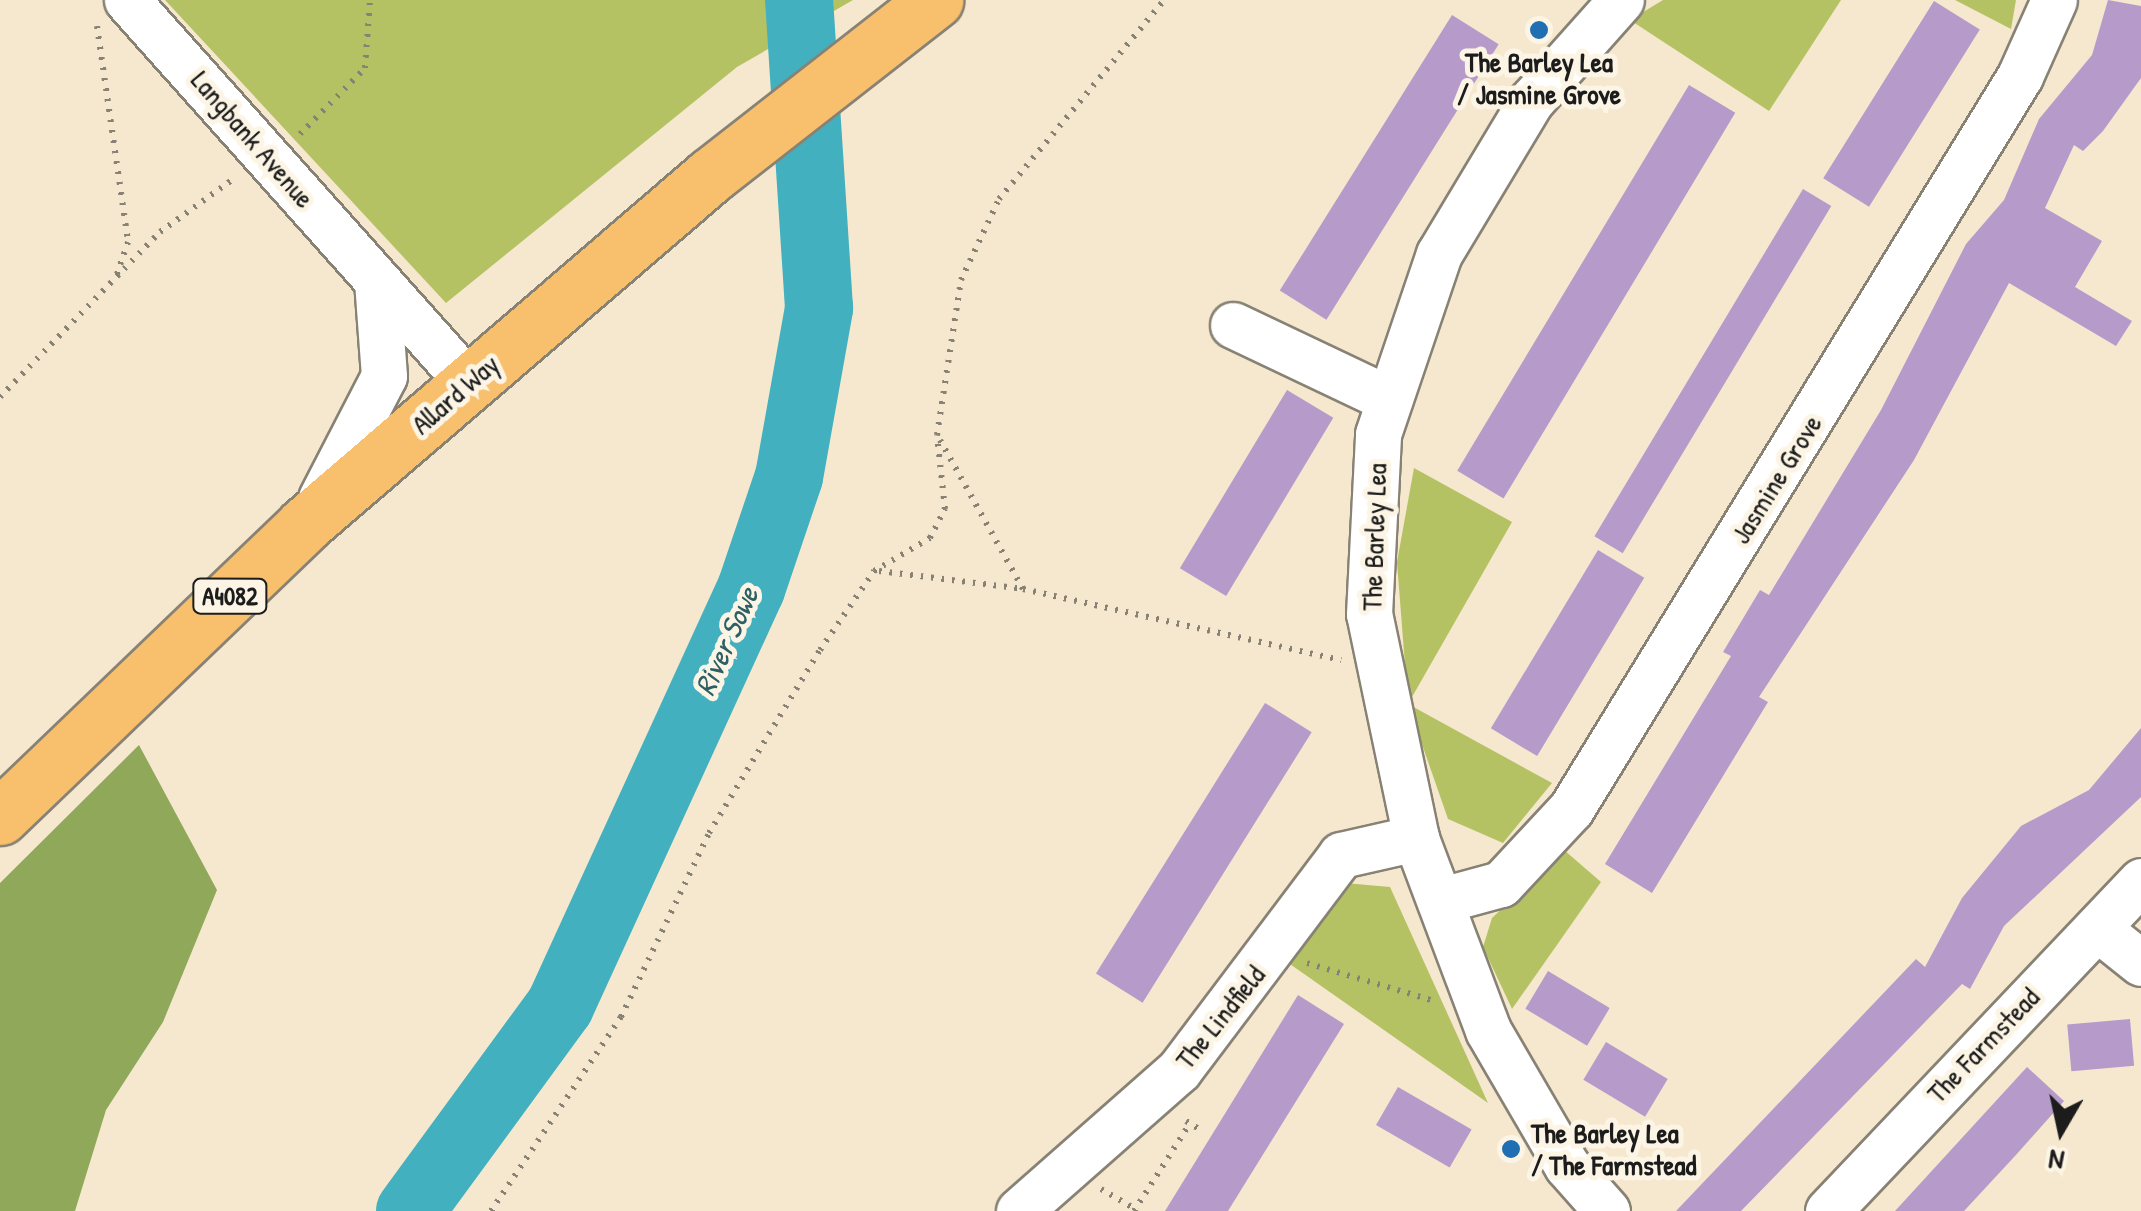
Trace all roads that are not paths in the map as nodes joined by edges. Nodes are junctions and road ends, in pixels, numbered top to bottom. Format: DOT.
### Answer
graph roads {
  1 [pos="935,0"];
  2 [pos="1621,0"];
  3 [pos="2054,0"];
  4 [pos="111,9"];
  5 [pos="377,280"];
  6 [pos="1234,325"];
  7 [pos="468,382"];
  8 [pos="1389,399"];
  9 [pos="304,525"];
  10 [pos="0,817"];
  11 [pos="1416,838"];
  12 [pos="2141,880"];
  13 [pos="1442,900"];
  14 [pos="2096,928"];
  15 [pos="2141,963"];
  16 [pos="1019,1211"];
  17 [pos="1608,1211"];
  18 [pos="1828,1211"];
  1 -- 7 [label="main road, Allard Way / A4082"];
  2 -- 8 [label="street, The Barley Lea"];
  3 -- 13 [label="street, Jasmine Grove"];
  4 -- 5 [label="street, Langbank Avenue"];
  5 -- 7 [label="street, Langbank Avenue"];
  5 -- 9 [label="street"];
  6 -- 8 [label="street"];
  7 -- 9 [label="main road, Allard Way / A4082"];
  8 -- 11 [label="street, The Barley Lea"];
  9 -- 10 [label="main road, Allard Way / A4082"];
  11 -- 13 [label="street, The Barley Lea"];
  11 -- 16 [label="street, The Lindfield"];
  12 -- 14 [label="street, The Farmstead"];
  13 -- 17 [label="street, The Barley Lea"];
  14 -- 15 [label="street"];
  14 -- 18 [label="street, The Farmstead"];
}
